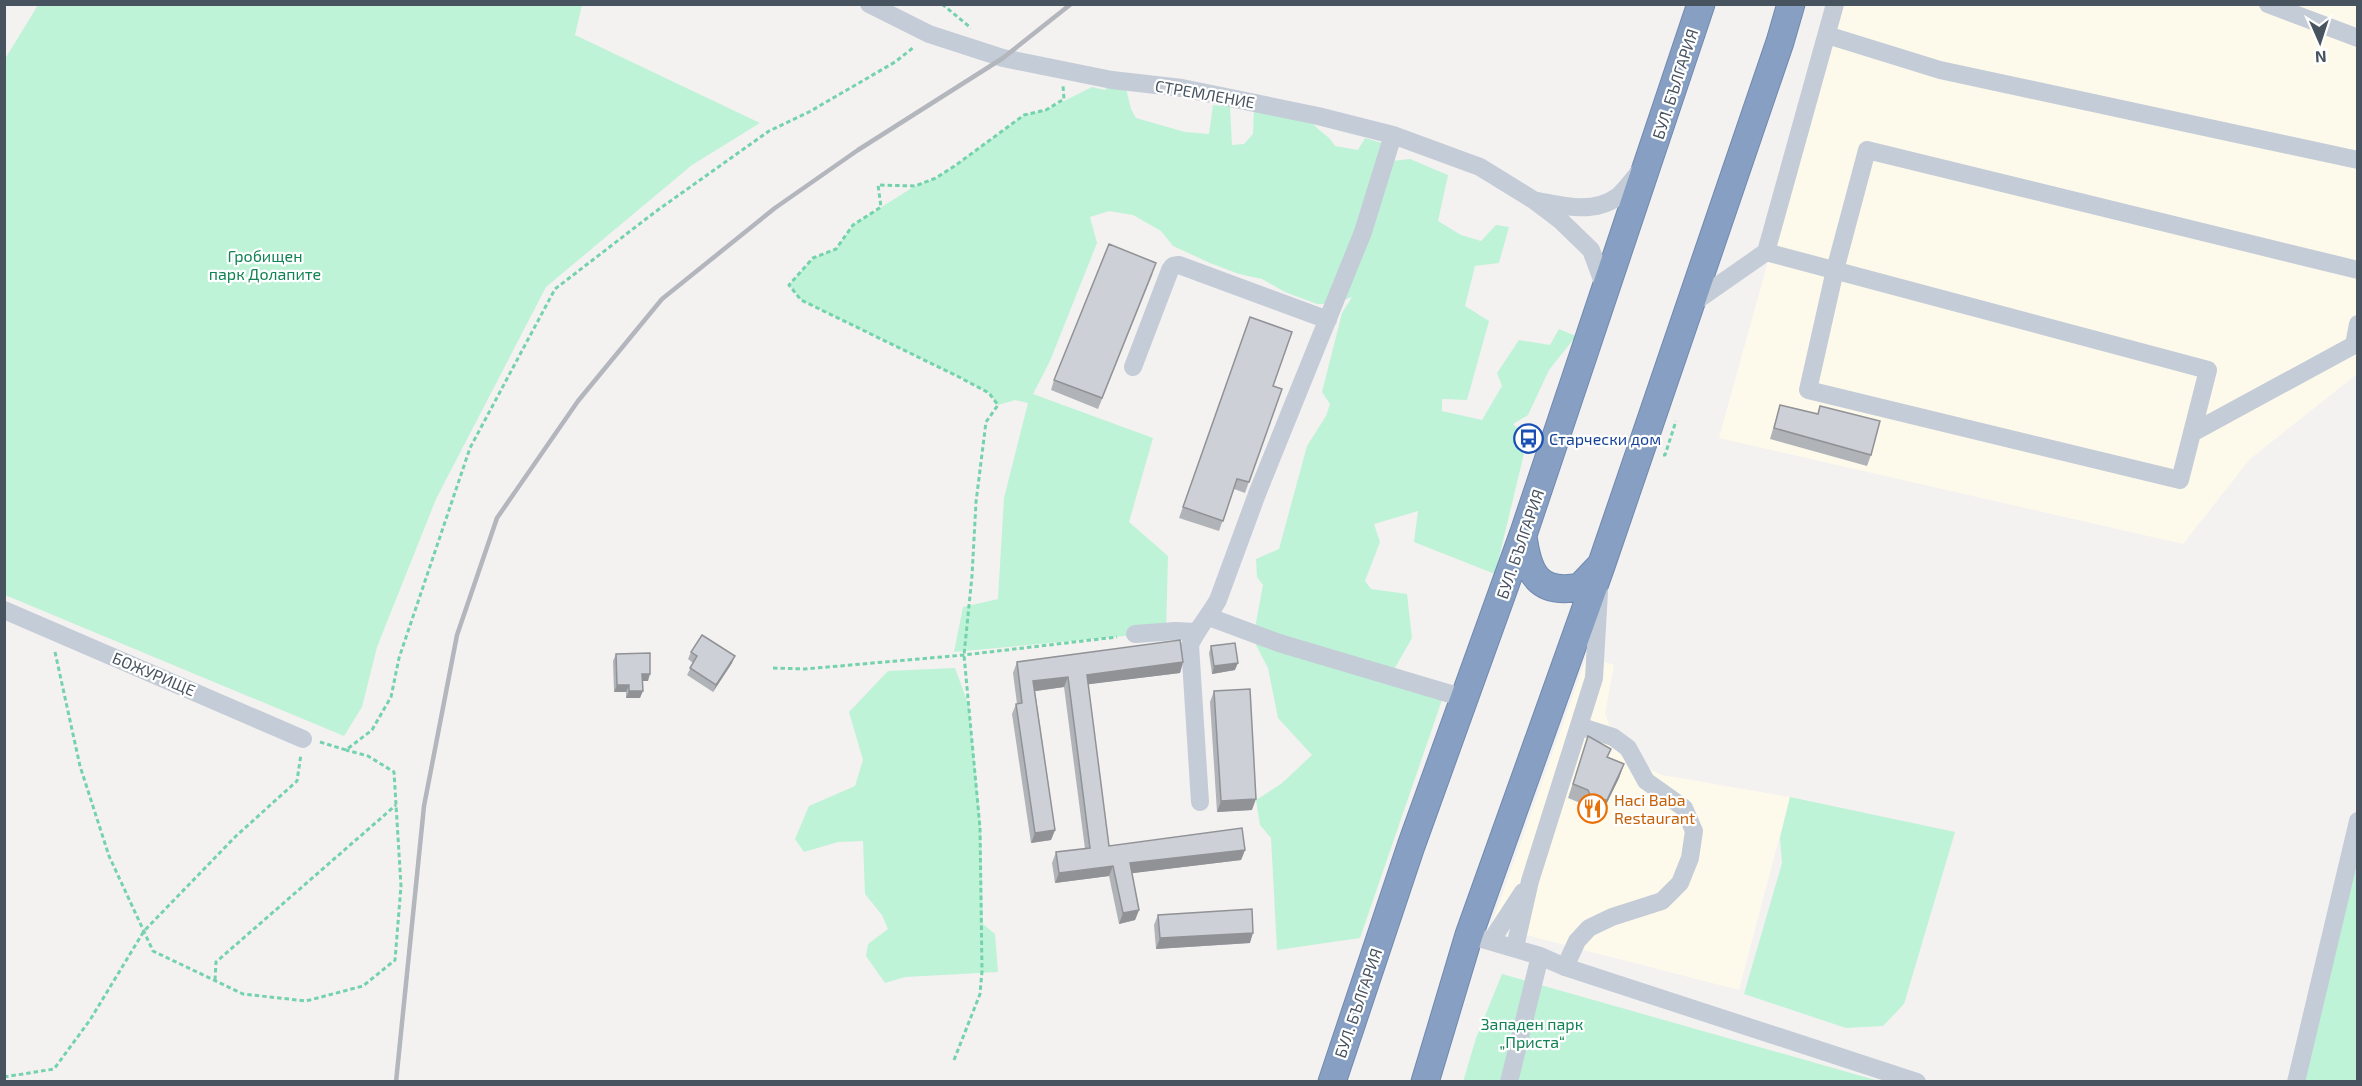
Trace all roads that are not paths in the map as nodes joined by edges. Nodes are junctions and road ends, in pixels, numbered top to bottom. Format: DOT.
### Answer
graph roads {
  1 [pos="869,4"];
  2 [pos="1779,4"];
  3 [pos="1791,4"];
  4 [pos="1835,4"];
  5 [pos="2268,4"];
  6 [pos="1702,7"];
  7 [pos="2310,13"];
  8 [pos="1827,35"];
  9 [pos="2358,38"];
  10 [pos="1780,42"];
  11 [pos="1393,135"];
  12 [pos="2358,160"];
  13 [pos="1649,161"];
  14 [pos="1535,201"];
  15 [pos="1766,252"];
  16 [pos="1835,270"];
  17 [pos="2358,270"];
  18 [pos="1606,291"];
  19 [pos="1690,305"];
  20 [pos="1328,320"];
  21 [pos="2358,324"];
  22 [pos="1133,368"];
  23 [pos="2192,433"];
  24 [pos="1523,535"];
  25 [pos="1601,566"];
  26 [pos="4,610"];
  27 [pos="1209,617"];
  28 [pos="1196,632"];
  29 [pos="1135,634"];
  30 [pos="1464,698"];
  31 [pos="1579,726"];
  32 [pos="303,739"];
  33 [pos="1200,802"];
  34 [pos="2358,821"];
  35 [pos="1530,881"];
  36 [pos="1480,938"];
  37 [pos="1515,947"];
  38 [pos="1540,956"];
  39 [pos="1565,967"];
  40 [pos="1332,1082"];
  41 [pos="1425,1082"];
  42 [pos="1509,1082"];
  43 [pos="1917,1082"];
  44 [pos="2296,1082"];
  1 -- 11 [label="street, СТРЕМЛЕНИЕ"];
  2 -- 10 [label="highway"];
  3 -- 10 [label="highway"];
  4 -- 8 [label="street"];
  5 -- 7 [label="street"];
  6 -- 13 [label="highway, БУЛ. БЪЛГАРИЯ"];
  7 -- 9 [label="street"];
  8 -- 12 [label="street"];
  8 -- 15 [label="street"];
  10 -- 19 [label="highway"];
  11 -- 14 [label="street, СТРЕМЛЕНИЕ"];
  11 -- 20 [label="street"];
  13 -- 14 [label="street"];
  13 -- 18 [label="highway, БУЛ. БЪЛГАРИЯ"];
  14 -- 18 [label="street, СТРЕМЛЕНИЕ"];
  15 -- 16 [label="street"];
  15 -- 19 [label="street"];
  16 -- 17 [label="street"];
  16 -- 23 [label="street"];
  16 -- 23 [label="street"];
  18 -- 24 [label="highway, БУЛ. БЪЛГАРИЯ"];
  19 -- 25 [label="highway"];
  20 -- 22 [label="street"];
  20 -- 27 [label="street"];
  21 -- 23 [label="street"];
  24 -- 25 [label="highway"];
  24 -- 30 [label="highway, БУЛ. БЪЛГАРИЯ"];
  25 -- 31 [label="street"];
  25 -- 36 [label="highway"];
  26 -- 32 [label="street, БОЖУРИЩЕ"];
  27 -- 28 [label="street"];
  27 -- 30 [label="street"];
  28 -- 29 [label="street"];
  28 -- 33 [label="street"];
  30 -- 40 [label="highway, БУЛ. БЪЛГАРИЯ"];
  31 -- 35 [label="street"];
  31 -- 39 [label="street"];
  34 -- 44 [label="street"];
  35 -- 36 [label="street"];
  35 -- 37 [label="street"];
  36 -- 37 [label="street"];
  36 -- 41 [label="highway"];
  37 -- 38 [label="street"];
  38 -- 39 [label="street"];
  38 -- 42 [label="street"];
  39 -- 43 [label="street"];
}
